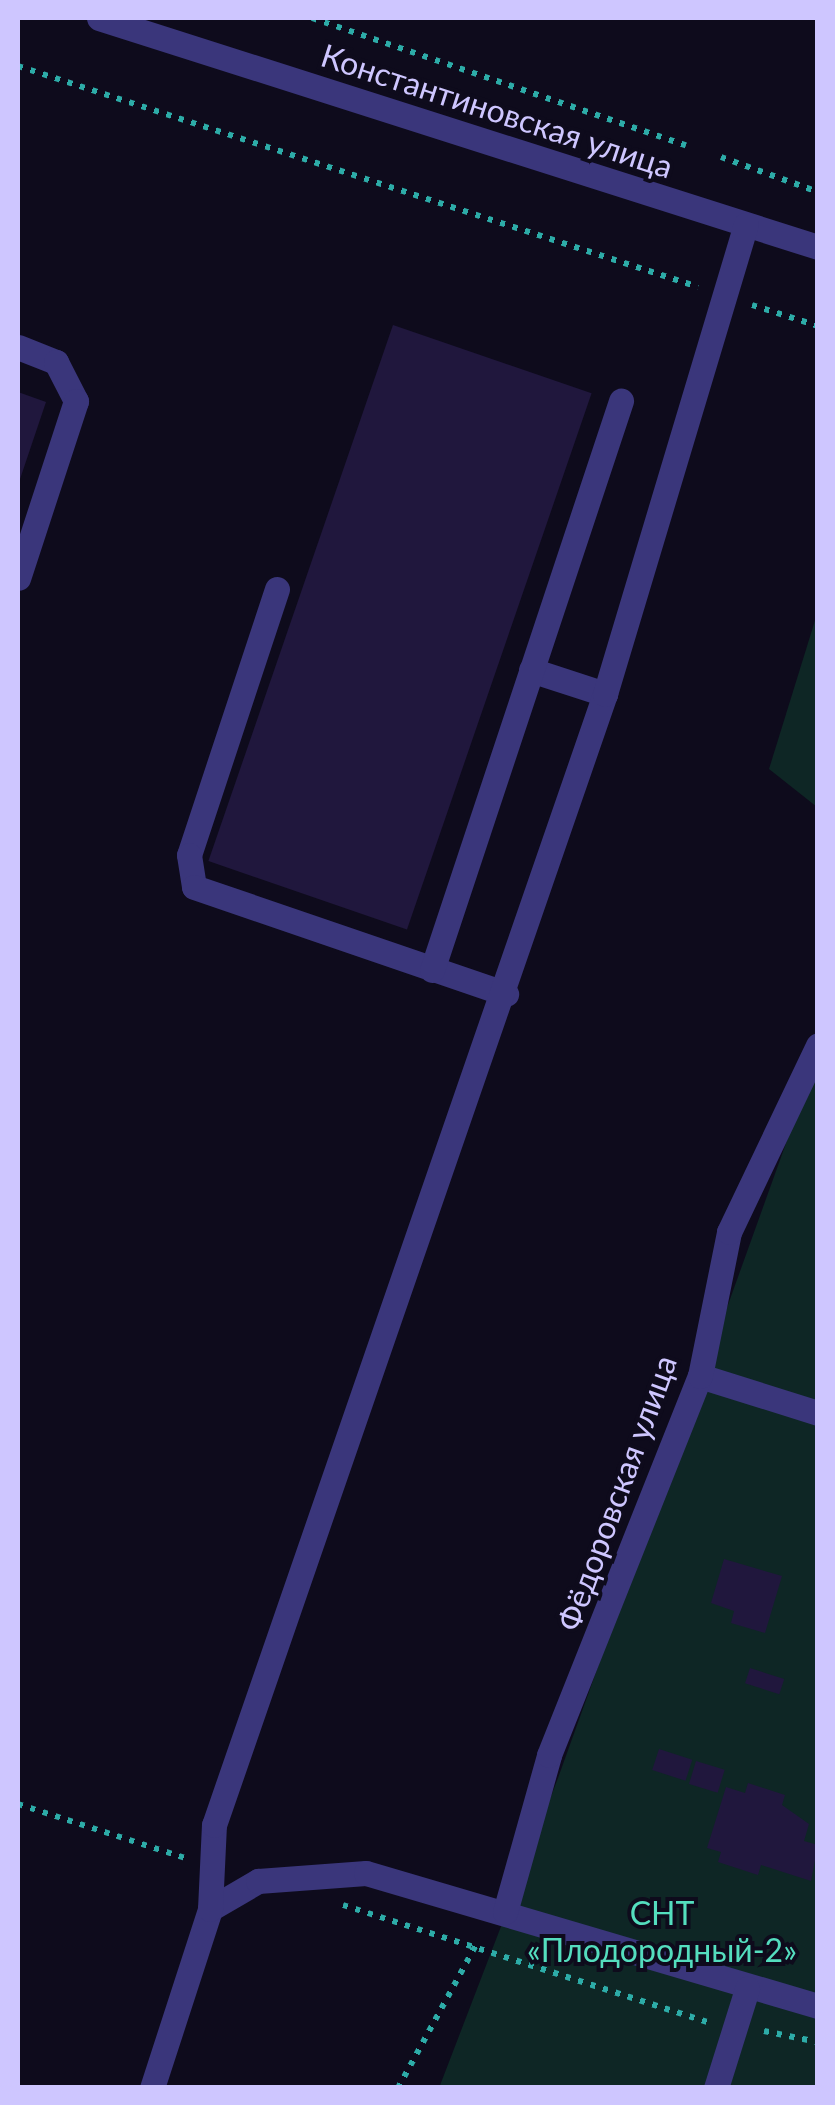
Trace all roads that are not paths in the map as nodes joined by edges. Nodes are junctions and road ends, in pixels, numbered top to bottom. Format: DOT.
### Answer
graph roads {
  1 [pos="99,18"];
  2 [pos="746,224"];
  3 [pos="818,247"];
  4 [pos="18,347"];
  5 [pos="621,400"];
  6 [pos="18,578"];
  7 [pos="277,589"];
  8 [pos="531,670"];
  9 [pos="606,694"];
  10 [pos="432,970"];
  11 [pos="506,994"];
  12 [pos="818,1045"];
  13 [pos="700,1376"];
  14 [pos="818,1413"];
  15 [pos="210,1909"];
  16 [pos="504,1912"];
  17 [pos="748,1990"];
  18 [pos="818,2006"];
  19 [pos="152,2088"];
  20 [pos="716,2088"];
  1 -- 2 [label="street, Константиновская улица"];
  2 -- 3 [label="street, Константиновская улица"];
  2 -- 9 [label="street"];
  4 -- 6 [label="street"];
  5 -- 8 [label="street"];
  7 -- 10 [label="street"];
  8 -- 9 [label="street"];
  8 -- 10 [label="street"];
  9 -- 11 [label="street"];
  10 -- 11 [label="street"];
  11 -- 15 [label="street"];
  12 -- 13 [label="street, Фёдоровская улица"];
  13 -- 14 [label="street"];
  13 -- 16 [label="street, Фёдоровская улица"];
  15 -- 16 [label="street"];
  15 -- 19 [label="street"];
  16 -- 17 [label="street"];
  17 -- 18 [label="street"];
  17 -- 20 [label="street"];
}
